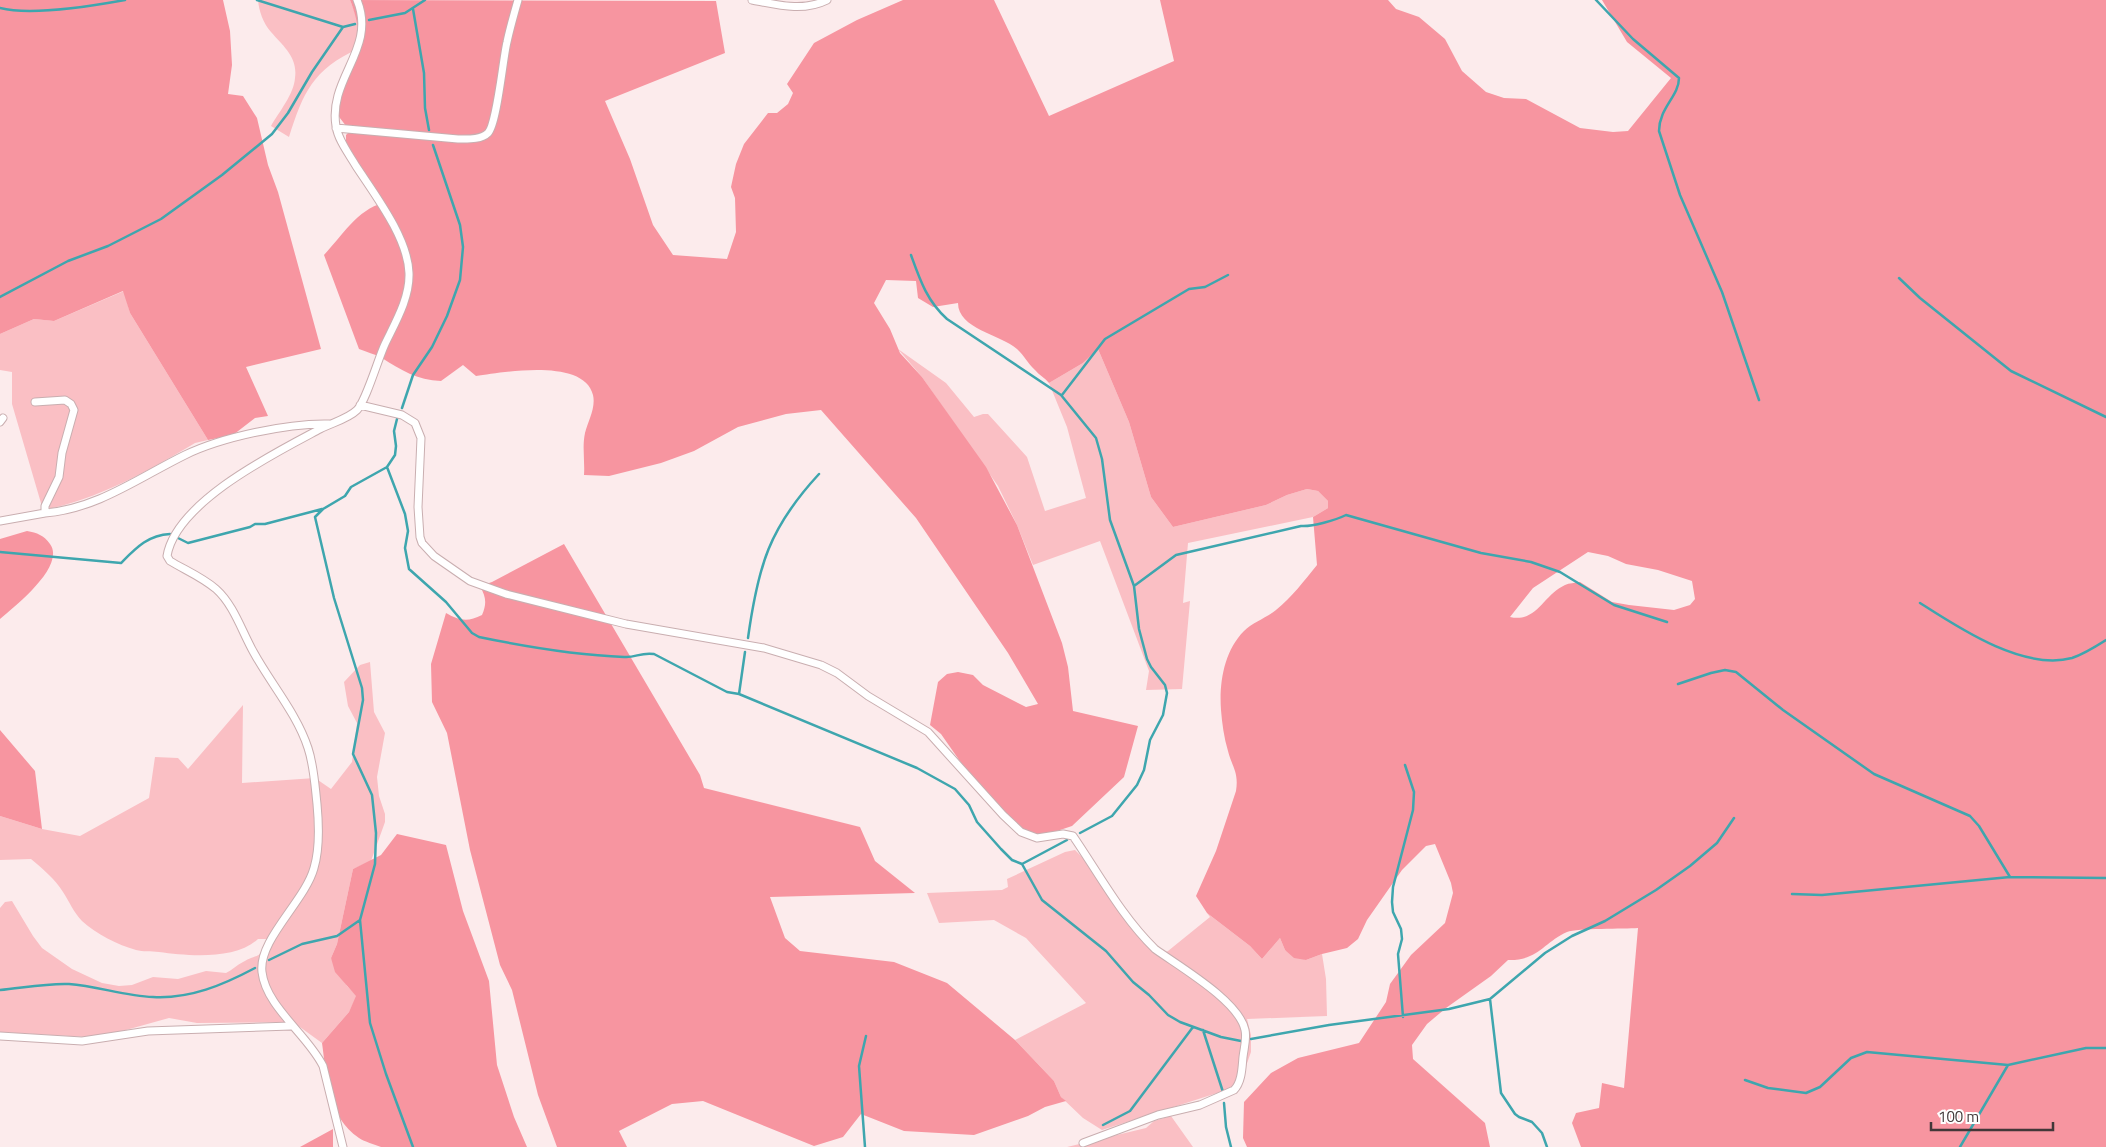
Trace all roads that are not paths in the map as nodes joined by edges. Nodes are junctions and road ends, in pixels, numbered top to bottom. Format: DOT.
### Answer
graph roads {
  1 [pos="356,0"];
  2 [pos="518,0"];
  3 [pos="752,0"];
  4 [pos="827,0"];
  5 [pos="336,128"];
  6 [pos="35,402"];
  7 [pos="360,405"];
  8 [pos="330,424"];
  9 [pos="45,513"];
  10 [pos="0,521"];
  11 [pos="291,1026"];
  12 [pos="0,1036"];
  13 [pos="1083,1143"];
  14 [pos="343,1147"];
  1 -- 5 [label="street"];
  2 -- 5 [label="street"];
  3 -- 4 [label="street"];
  5 -- 7 [label="street"];
  6 -- 9 [label="street"];
  7 -- 8 [label="street"];
  7 -- 13 [label="street"];
  8 -- 9 [label="street"];
  8 -- 11 [label="street"];
  9 -- 10 [label="street"];
  11 -- 12 [label="street"];
  11 -- 14 [label="street"];
}
